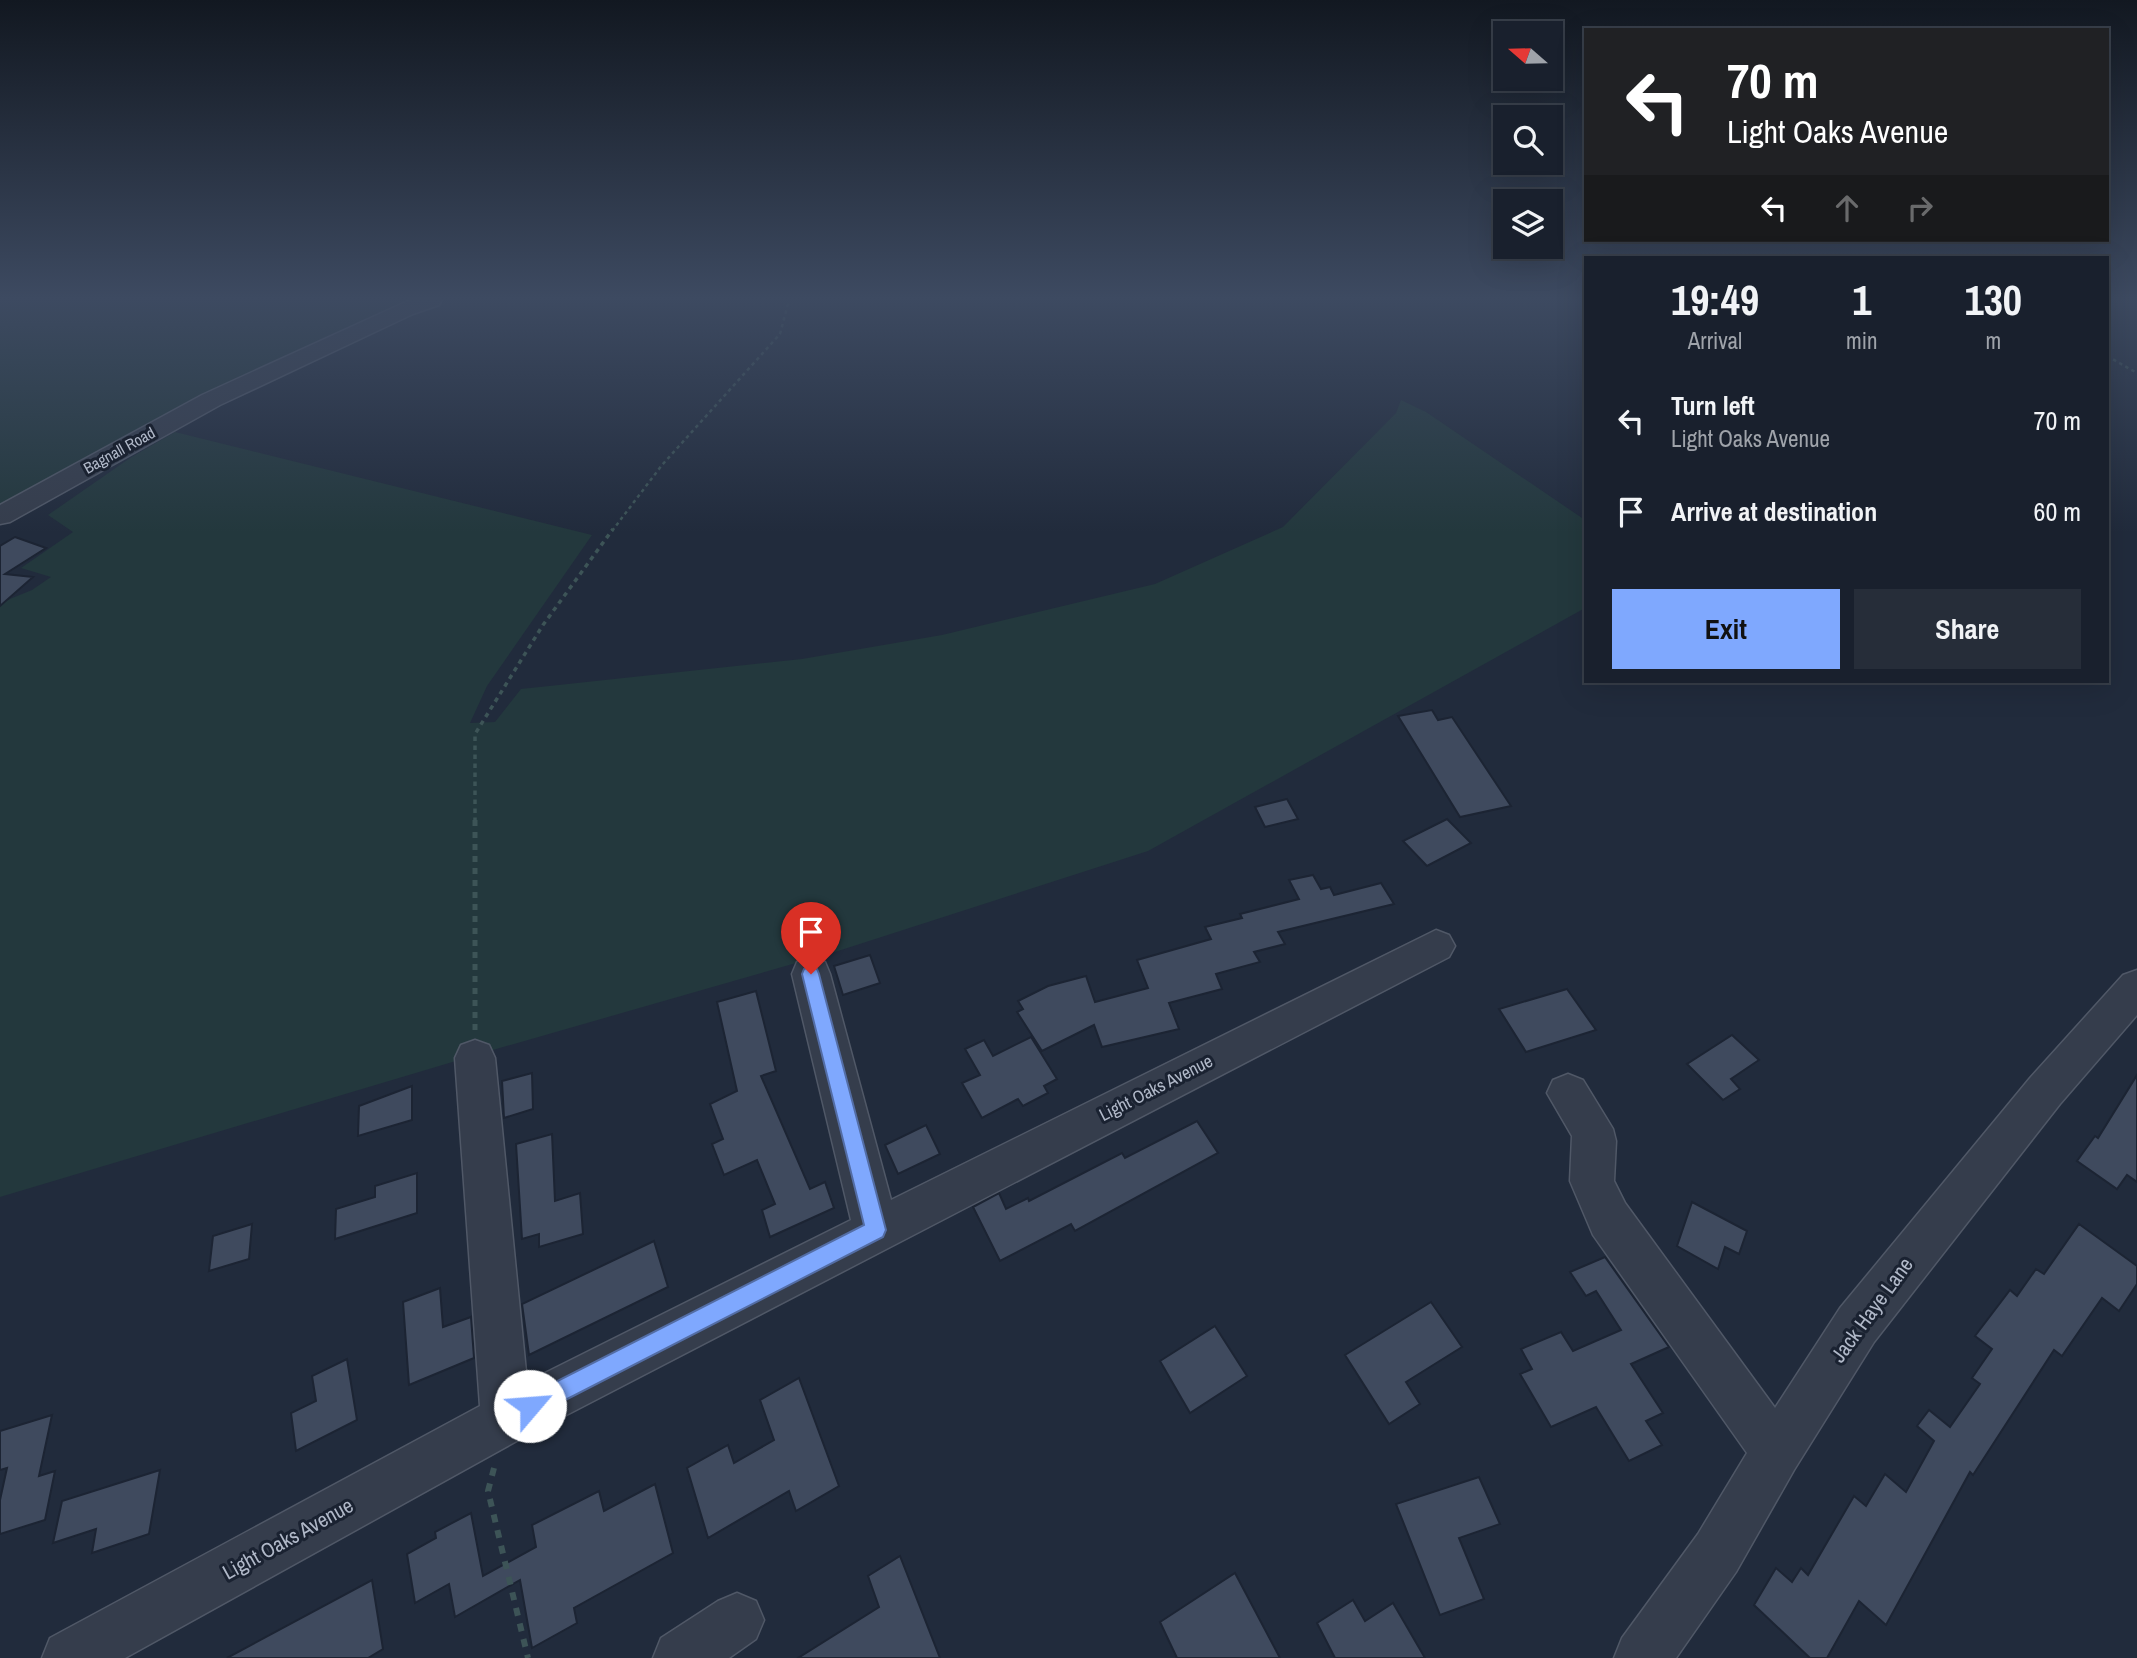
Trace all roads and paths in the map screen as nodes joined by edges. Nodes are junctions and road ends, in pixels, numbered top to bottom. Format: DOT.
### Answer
graph roads {
  1 [pos="259,377"];
  2 [pos="741,377"];
  3 [pos="0,516"];
  4 [pos="1436,946"];
  5 [pos="811,974"];
  6 [pos="2137,987"];
  7 [pos="475,1058"];
  8 [pos="1568,1093"];
  9 [pos="876,1230"];
  10 [pos="506,1419"];
  11 [pos="1776,1452"];
  12 [pos="737,1620"];
  13 [pos="70,1658"];
  14 [pos="528,1658"];
  15 [pos="681,1658"];
  16 [pos="1642,1658"];
  1 -- 3 [label="street, Bagnall Road"];
  2 -- 7 [label="path"];
  4 -- 9 [label="street, Light Oaks Avenue"];
  5 -- 9 [label="street"];
  6 -- 11 [label="street, Jack Haye Lane"];
  7 -- 10 [label="street"];
  8 -- 11 [label="street"];
  9 -- 10 [label="street, Light Oaks Avenue"];
  10 -- 13 [label="street, Light Oaks Avenue"];
  10 -- 14 [label="path"];
  11 -- 16 [label="street, Jack Haye Lane"];
  12 -- 15 [label="street"];
}
